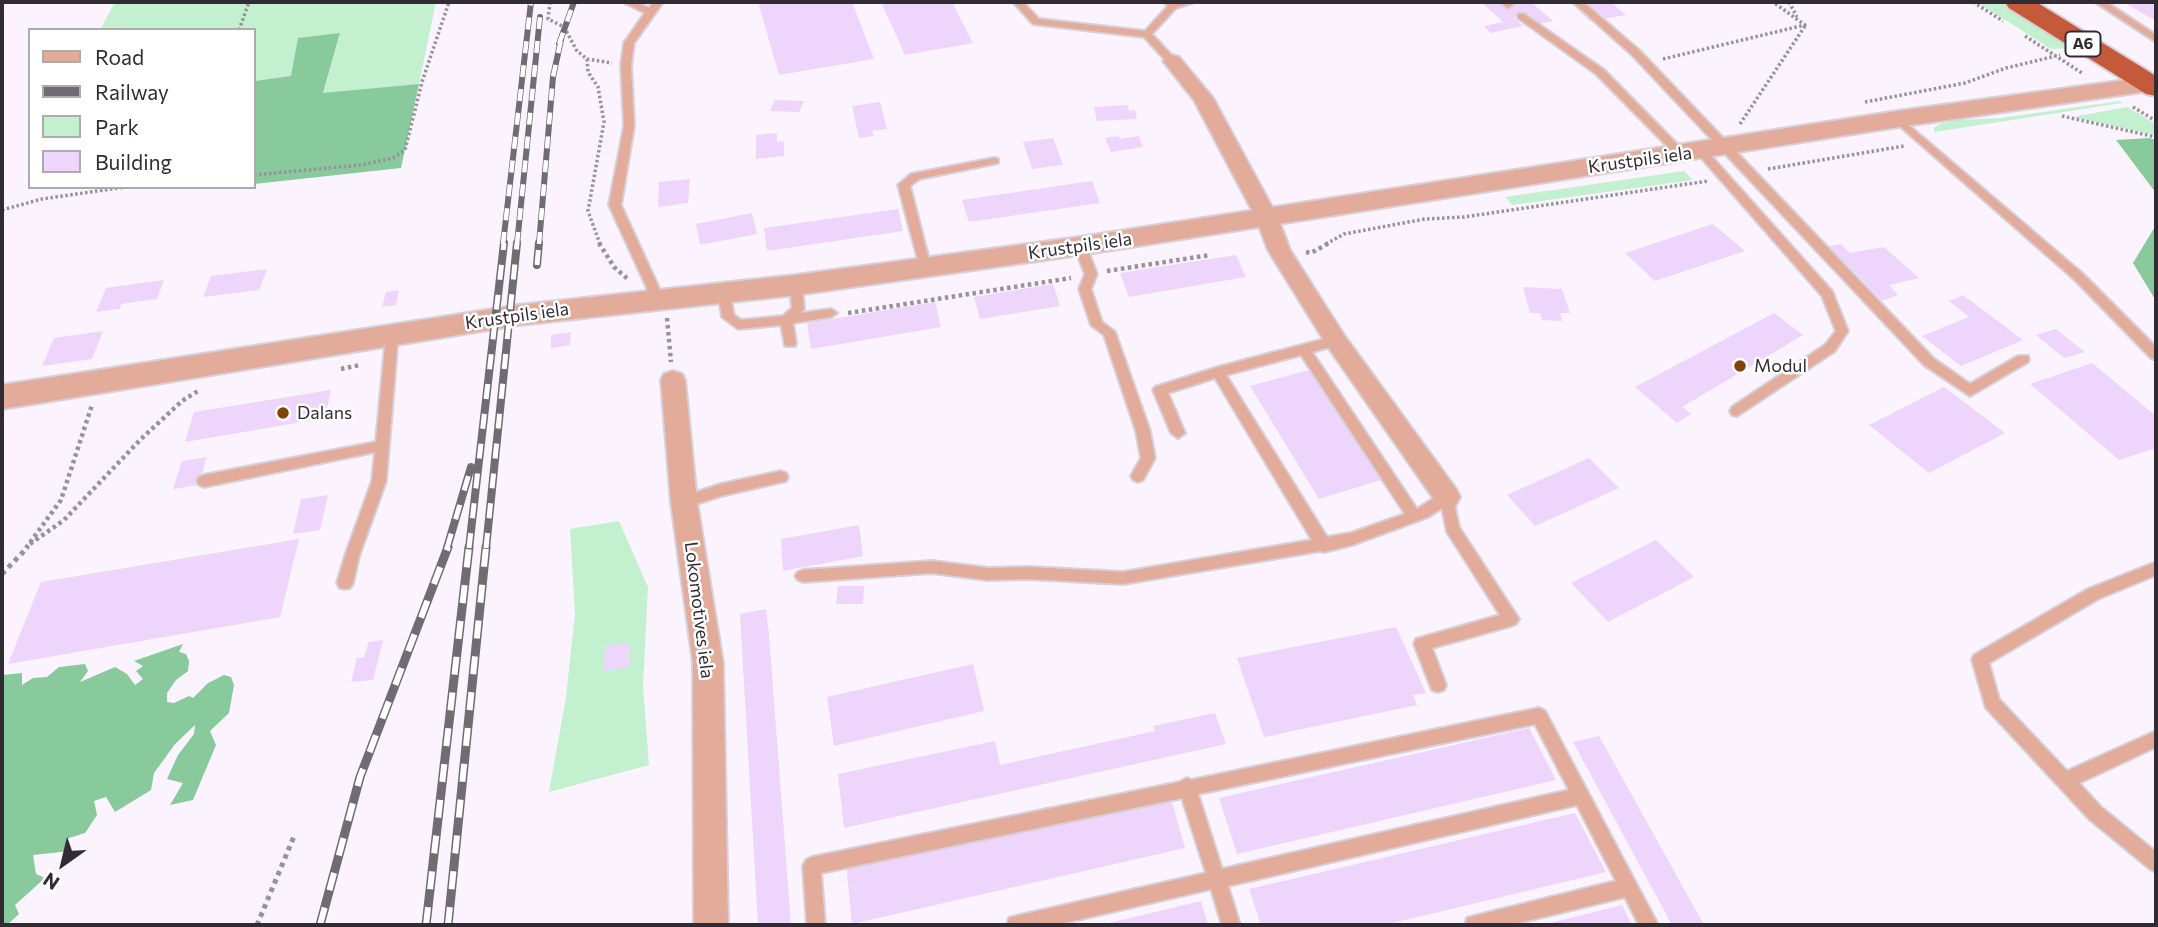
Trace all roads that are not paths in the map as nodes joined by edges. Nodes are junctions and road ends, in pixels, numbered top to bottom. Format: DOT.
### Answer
graph roads {
  1 [pos="628,2"];
  2 [pos="658,2"];
  3 [pos="1018,2"];
  4 [pos="1189,2"];
  5 [pos="1578,2"];
  6 [pos="2054,2"];
  7 [pos="2099,2"];
  8 [pos="1171,4"];
  9 [pos="650,12"];
  10 [pos="2011,12"];
  11 [pos="1521,16"];
  12 [pos="1147,34"];
  13 [pos="2156,39"];
  14 [pos="1172,61"];
  15 [pos="2155,80"];
  16 [pos="1898,119"];
  17 [pos="1702,151"];
  18 [pos="994,161"];
  19 [pos="1267,218"];
  20 [pos="1080,246"];
  21 [pos="925,268"];
  22 [pos="796,285"];
  23 [pos="724,293"];
  24 [pos="660,307"];
  25 [pos="831,313"];
  26 [pos="786,320"];
  27 [pos="1336,341"];
  28 [pos="790,343"];
  29 [pos="390,347"];
  30 [pos="1304,349"];
  31 [pos="2156,355"];
  32 [pos="2023,359"];
  33 [pos="1219,372"];
  34 [pos="673,380"];
  35 [pos="2,397"];
  36 [pos="1737,411"];
  37 [pos="1178,433"];
  38 [pos="380,446"];
  39 [pos="782,477"];
  40 [pos="1138,477"];
  41 [pos="204,481"];
  42 [pos="1447,497"];
  43 [pos="684,502"];
  44 [pos="1415,516"];
  45 [pos="1324,546"];
  46 [pos="2156,568"];
  47 [pos="803,576"];
  48 [pos="345,583"];
  49 [pos="1438,685"];
  50 [pos="2156,739"];
  51 [pos="2065,781"];
  52 [pos="1187,786"];
  53 [pos="1581,796"];
  54 [pos="2156,863"];
  55 [pos="1216,879"];
  56 [pos="1629,887"];
  57 [pos="711,925"];
  58 [pos="816,925"];
  59 [pos="1016,925"];
  60 [pos="1231,925"];
  61 [pos="1474,925"];
  62 [pos="1650,925"];
  1 -- 9 [label="lane"];
  2 -- 9 [label="lane"];
  3 -- 12 [label="lane"];
  4 -- 8 [label="lane"];
  5 -- 17 [label="lane"];
  6 -- 15 [label="highway, A6"];
  7 -- 13 [label="lane"];
  8 -- 12 [label="lane"];
  9 -- 24 [label="lane"];
  10 -- 15 [label="highway, A6"];
  11 -- 17 [label="lane"];
  12 -- 14 [label="lane"];
  14 -- 19 [label="street"];
  15 -- 16 [label="street, Krustpils iela"];
  16 -- 17 [label="street, Krustpils iela"];
  16 -- 31 [label="lane"];
  17 -- 19 [label="street, Krustpils iela"];
  17 -- 32 [label="lane"];
  17 -- 36 [label="lane"];
  18 -- 21 [label="lane"];
  19 -- 20 [label="street, Krustpils iela"];
  19 -- 27 [label="street"];
  20 -- 21 [label="street, Krustpils iela"];
  20 -- 40 [label="lane"];
  21 -- 22 [label="street, Krustpils iela"];
  22 -- 23 [label="street, Krustpils iela"];
  22 -- 26 [label="lane"];
  23 -- 24 [label="street, Krustpils iela"];
  23 -- 26 [label="lane"];
  24 -- 29 [label="street, Krustpils iela"];
  25 -- 26 [label="lane"];
  26 -- 28 [label="lane"];
  27 -- 30 [label="lane"];
  27 -- 42 [label="street"];
  29 -- 35 [label="street, Krustpils iela"];
  29 -- 38 [label="lane"];
  30 -- 33 [label="lane"];
  30 -- 44 [label="lane"];
  33 -- 37 [label="lane"];
  33 -- 45 [label="lane"];
  34 -- 43 [label="street, Lokomotīves iela"];
  38 -- 41 [label="lane"];
  38 -- 48 [label="lane"];
  39 -- 43 [label="lane"];
  42 -- 44 [label="lane"];
  42 -- 49 [label="lane"];
  43 -- 57 [label="street, Lokomotīves iela"];
  44 -- 45 [label="lane"];
  45 -- 47 [label="lane"];
  46 -- 51 [label="lane"];
  50 -- 51 [label="lane"];
  51 -- 54 [label="lane"];
  52 -- 53 [label="lane"];
  52 -- 55 [label="lane"];
  52 -- 58 [label="lane"];
  53 -- 55 [label="lane"];
  53 -- 56 [label="lane"];
  55 -- 59 [label="lane"];
  55 -- 60 [label="lane"];
  56 -- 61 [label="lane"];
  56 -- 62 [label="lane"];
}
